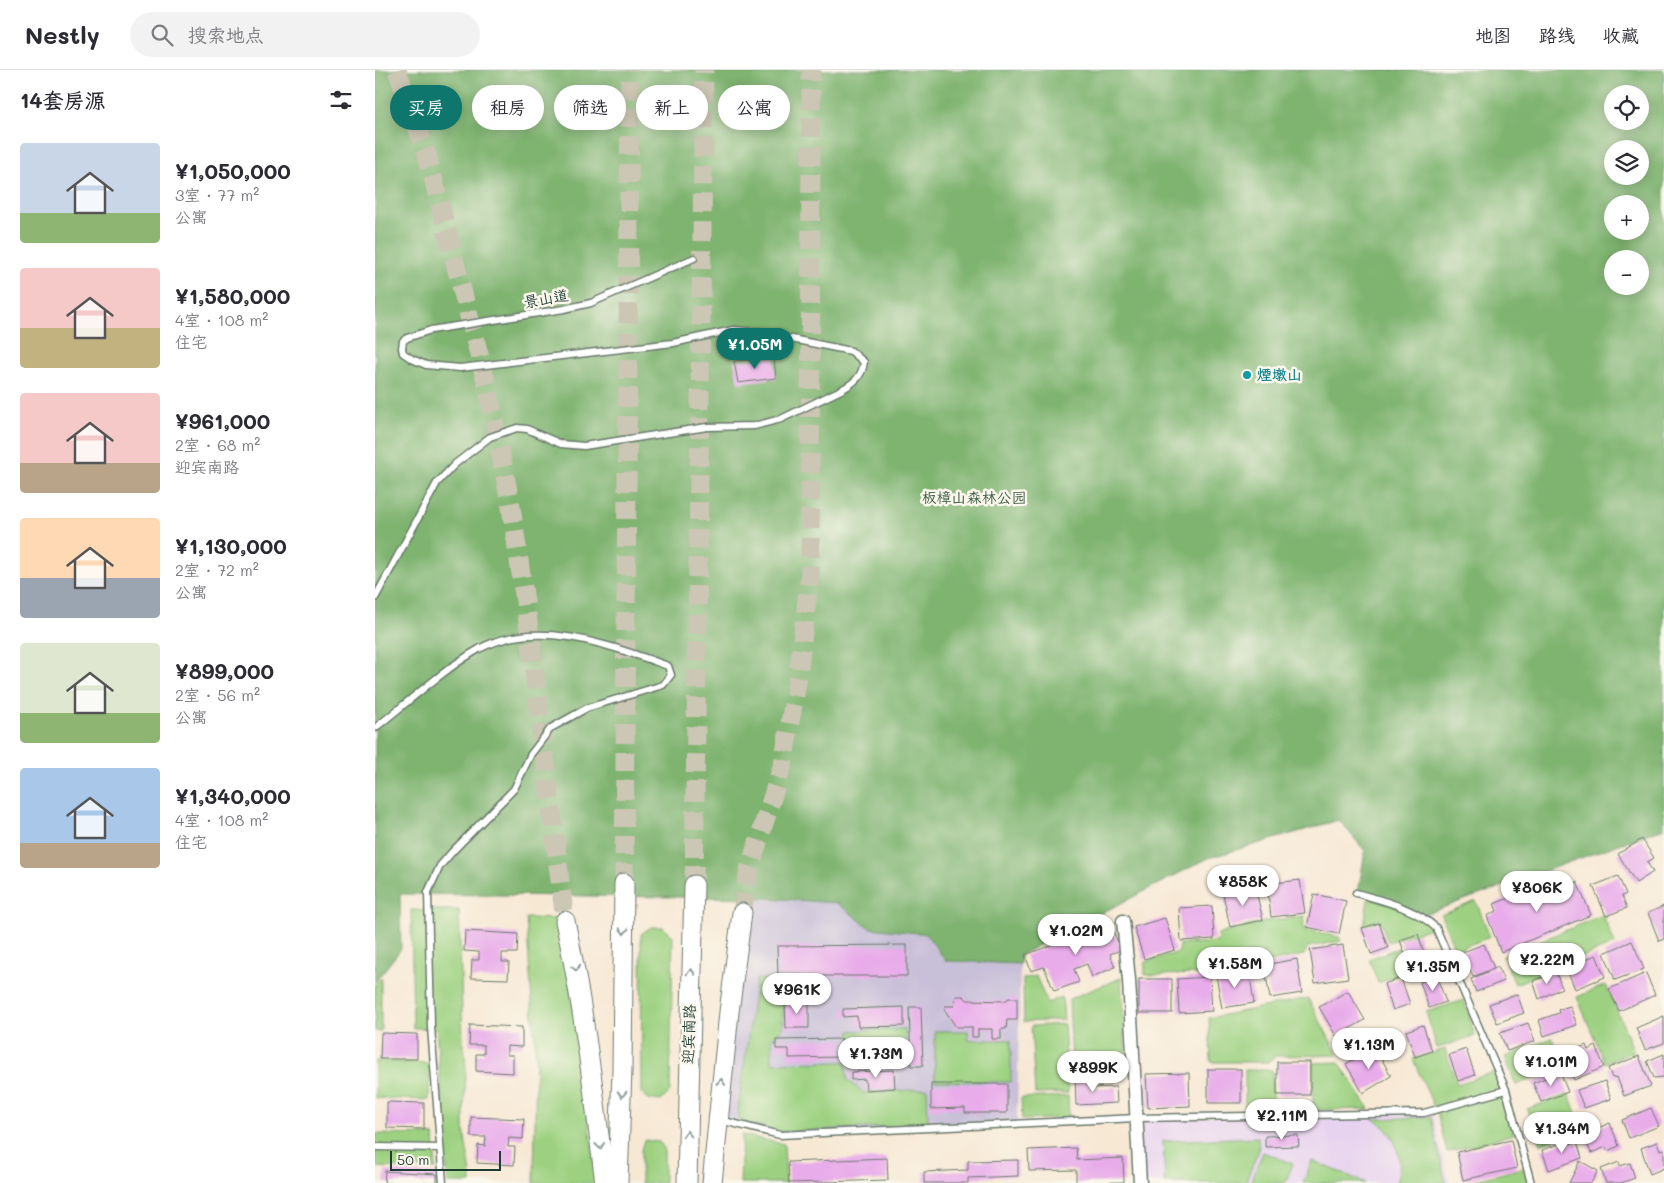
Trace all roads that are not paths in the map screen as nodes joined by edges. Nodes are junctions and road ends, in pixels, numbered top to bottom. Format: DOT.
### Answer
graph roads {
  1 [pos="694,258"];
  2 [pos="375,598"];
  3 [pos="375,728"];
  4 [pos="625,883"];
  5 [pos="694,885"];
  6 [pos="1356,893"];
  7 [pos="742,913"];
  8 [pos="565,921"];
  9 [pos="1123,921"];
  10 [pos="1506,1090"];
  11 [pos="1137,1118"];
  12 [pos="717,1120"];
  13 [pos="375,1147"];
  14 [pos="440,1148"];
  15 [pos="443,1183"];
  16 [pos="605,1183"];
  17 [pos="618,1183"];
  18 [pos="687,1183"];
  19 [pos="712,1183"];
  20 [pos="1140,1183"];
  21 [pos="1531,1183"];
  1 -- 2 [label="lane, 景山道"];
  3 -- 14 [label="lane"];
  4 -- 17 [label="main road, one-way"];
  18 -- 5 [label="main road, 迎宾南路, one-way"];
  6 -- 10 [label="lane"];
  12 -- 7 [label="main road, one-way"];
  8 -- 16 [label="main road, one-way"];
  9 -- 11 [label="street"];
  10 -- 11 [label="lane"];
  10 -- 21 [label="lane"];
  11 -- 12 [label="lane"];
  11 -- 20 [label="street"];
  12 -- 19 [label="main road"];
  13 -- 14 [label="lane"];
  14 -- 15 [label="lane"];
}
